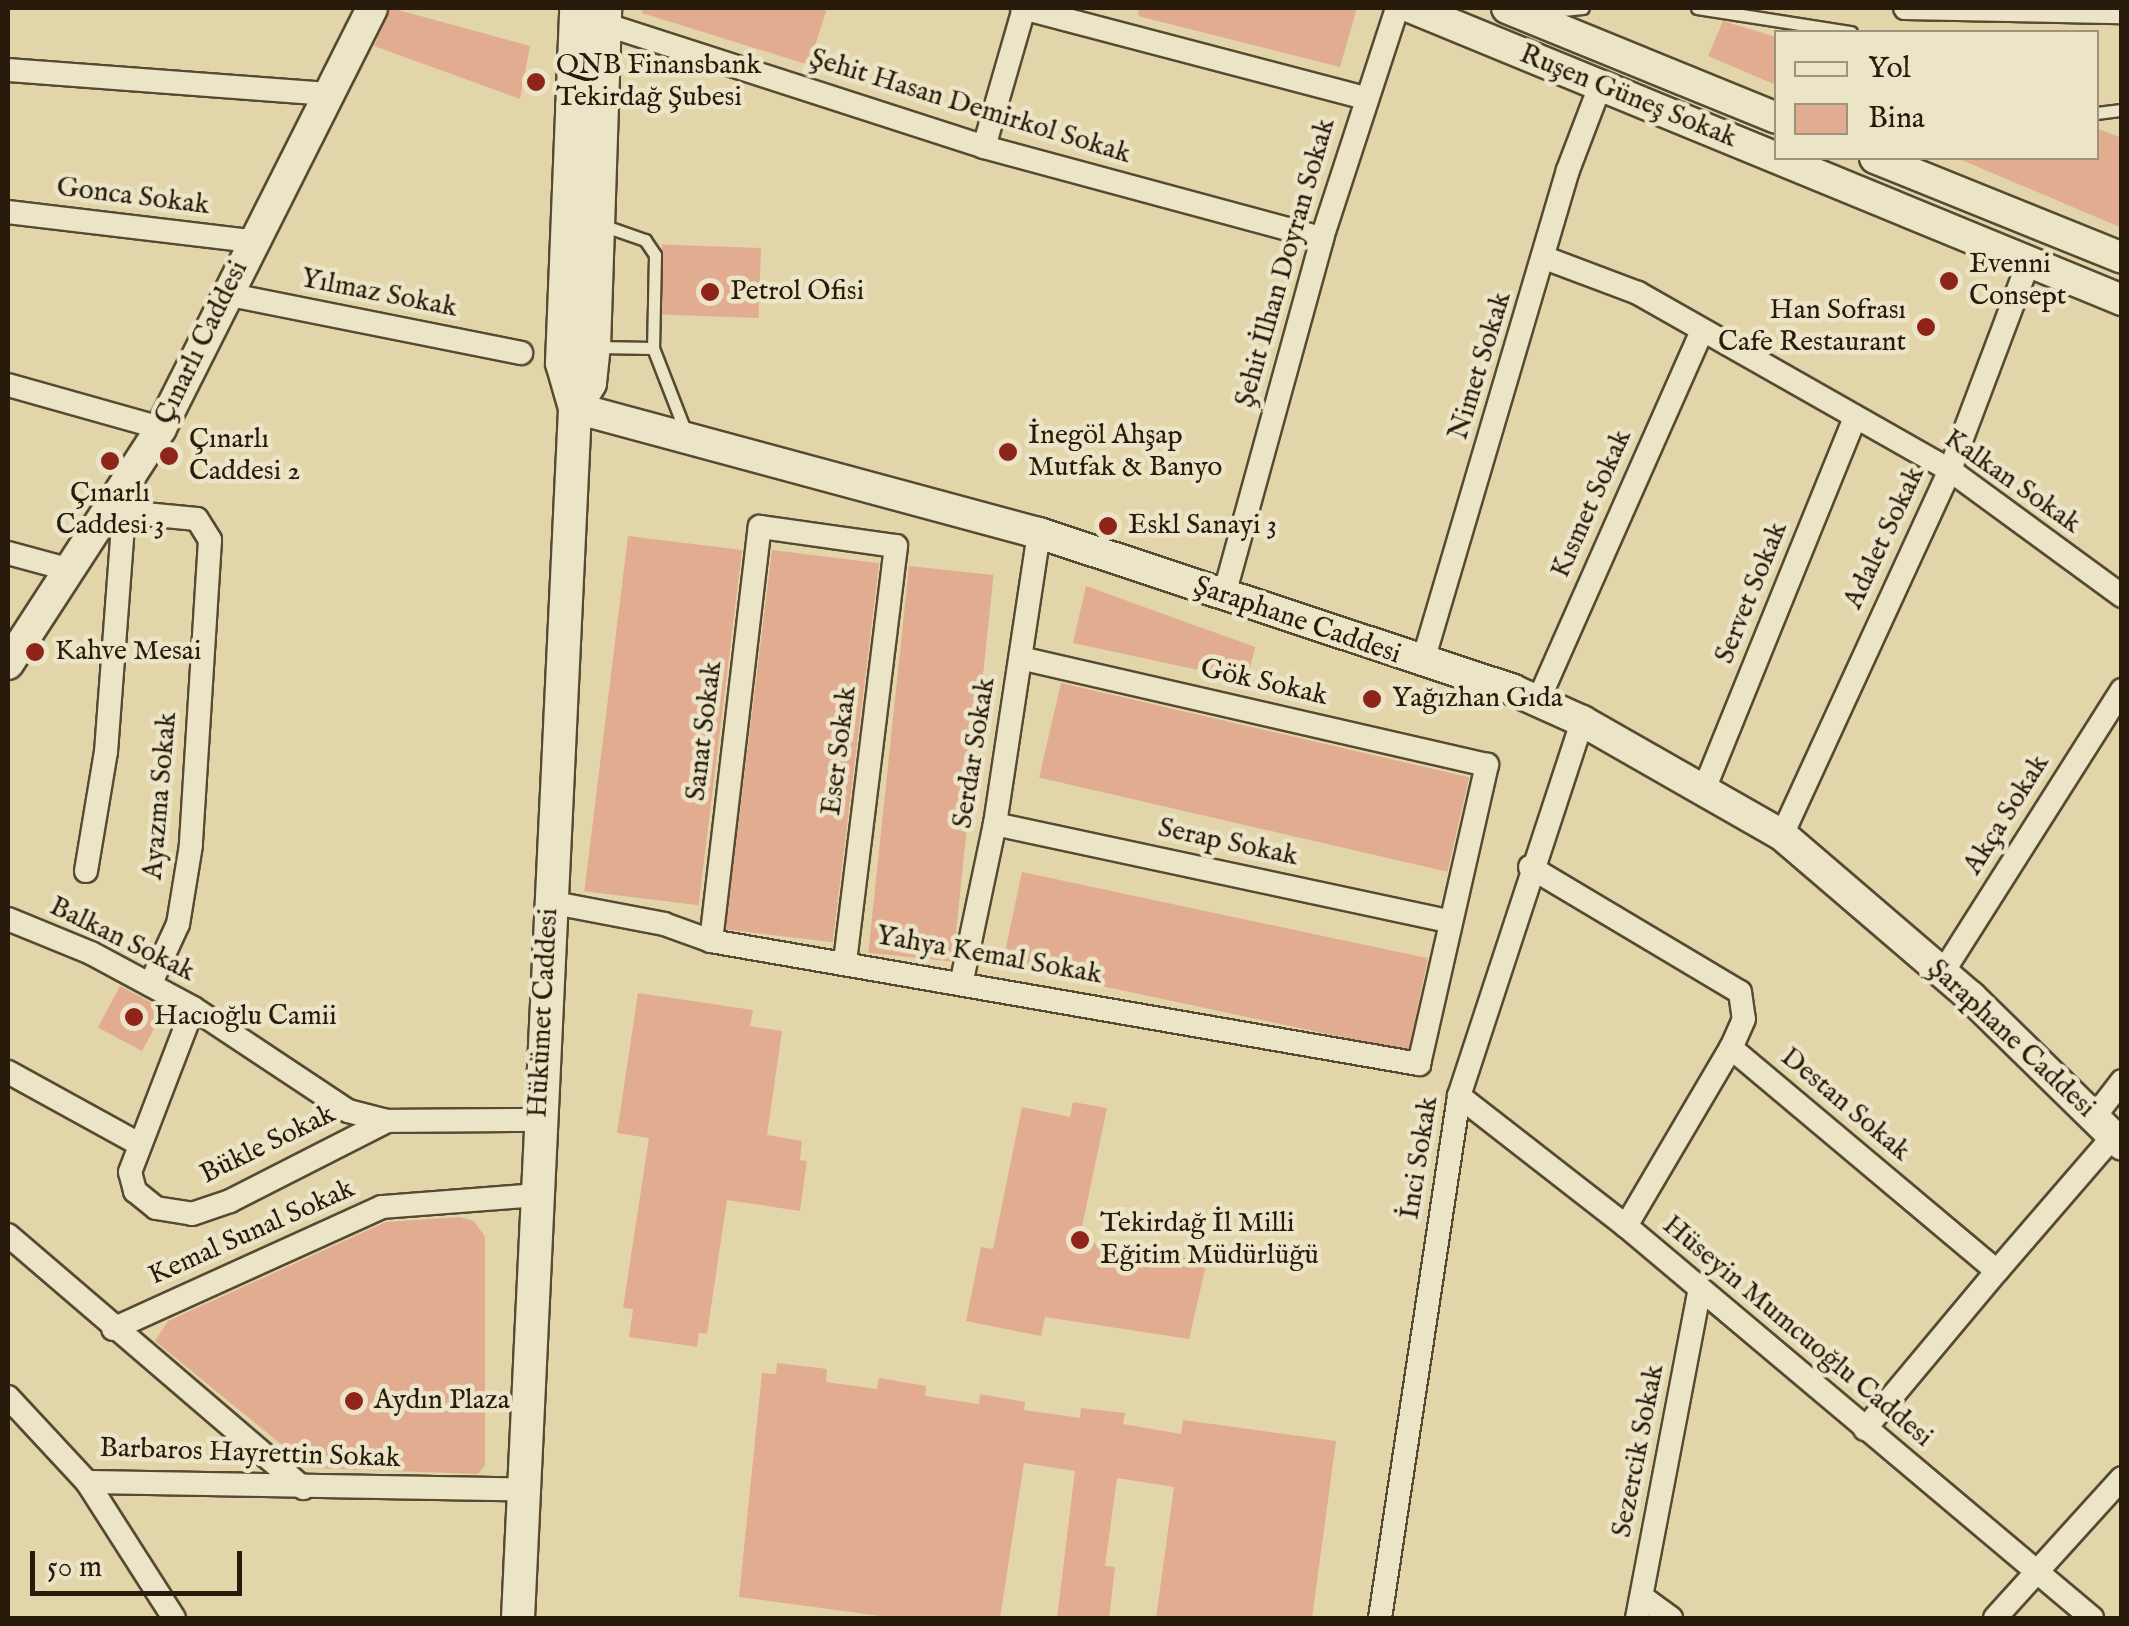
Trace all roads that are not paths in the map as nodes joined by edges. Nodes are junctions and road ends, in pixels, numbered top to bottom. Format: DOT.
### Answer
graph roads {
  1 [pos="372,8"];
  2 [pos="1023,8"];
  3 [pos="1397,8"];
  4 [pos="1412,8"];
  5 [pos="1583,8"];
  6 [pos="1697,8"];
  7 [pos="1905,8"];
  8 [pos="1515,11"];
  9 [pos="2122,12"];
  10 [pos="595,13"];
  11 [pos="1838,30"];
  12 [pos="8,70"];
  13 [pos="1600,86"];
  14 [pos="324,94"];
  15 [pos="1365,98"];
  16 [pos="1774,117"];
  17 [pos="984,146"];
  18 [pos="1774,157"];
  19 [pos="1781,160"];
  20 [pos="1881,160"];
  21 [pos="8,212"];
  22 [pos="581,222"];
  23 [pos="2043,225"];
  24 [pos="1322,238"];
  25 [pos="251,241"];
  26 [pos="1545,258"];
  27 [pos="2122,258"];
  28 [pos="2029,261"];
  29 [pos="226,294"];
  30 [pos="2122,300"];
  31 [pos="1702,331"];
  32 [pos="594,347"];
  33 [pos="653,348"];
  34 [pos="522,353"];
  35 [pos="8,385"];
  36 [pos="574,408"];
  37 [pos="1854,420"];
  38 [pos="161,428"];
  39 [pos="687,437"];
  40 [pos="1950,470"];
  41 [pos="120,506"];
  42 [pos="1039,533"];
  43 [pos="896,546"];
  44 [pos="8,552"];
  45 [pos="71,570"];
  46 [pos="1224,595"];
  47 [pos="2122,596"];
  48 [pos="1022,658"];
  49 [pos="8,664"];
  50 [pos="1422,664"];
  51 [pos="2122,690"];
  52 [pos="1538,700"];
  53 [pos="1582,721"];
  54 [pos="1705,788"];
  55 [pos="995,824"];
  56 [pos="1782,835"];
  57 [pos="1530,867"];
  58 [pos="86,870"];
  59 [pos="550,902"];
  60 [pos="8,919"];
  61 [pos="1448,921"];
  62 [pos="711,941"];
  63 [pos="845,962"];
  64 [pos="1943,972"];
  65 [pos="962,980"];
  66 [pos="150,984"];
  67 [pos="192,1008"];
  68 [pos="1730,1048"];
  69 [pos="1419,1064"];
  70 [pos="8,1072"];
  71 [pos="2122,1081"];
  72 [pos="1459,1096"];
  73 [pos="539,1120"];
  74 [pos="386,1121"];
  75 [pos="2109,1133"];
  76 [pos="138,1143"];
  77 [pos="538,1196"];
  78 [pos="1626,1226"];
  79 [pos="8,1235"];
  80 [pos="1997,1271"];
  81 [pos="1699,1294"];
  82 [pos="113,1329"];
  83 [pos="9,1402"];
  84 [pos="1866,1429"];
  85 [pos="2122,1478"];
  86 [pos="87,1482"];
  87 [pos="304,1488"];
  88 [pos="526,1490"];
  89 [pos="2035,1571"];
  90 [pos="1640,1608"];
  91 [pos="174,1618"];
  92 [pos="518,1618"];
  93 [pos="1380,1618"];
  94 [pos="1671,1618"];
  95 [pos="1995,1618"];
  96 [pos="2092,1618"];
  1 -- 14 [label="street, Çınarlı Caddesi"];
  2 -- 15 [label="street"];
  2 -- 17 [label="street"];
  3 -- 15 [label="street, Şehit İlhan Doyran Sokak"];
  4 -- 13 [label="street, Ruşen Güneş Sokak"];
  5 -- 8 [label="lane"];
  6 -- 11 [label="lane"];
  7 -- 9 [label="street"];
  8 -- 16 [label="street, Ruşen Güneş Sokak"];
  10 -- 17 [label="street, Şehit Hasan Demirkol Sokak"];
  10 -- 22 [label="main road, Hükümet Caddesi"];
  12 -- 14 [label="street"];
  13 -- 18 [label="street, Ruşen Güneş Sokak"];
  13 -- 26 [label="street, Nimet Sokak"];
  14 -- 25 [label="street, Çınarlı Caddesi"];
  15 -- 24 [label="street, Şehit İlhan Doyran Sokak"];
  17 -- 24 [label="street, Şehit Hasan Demirkol Sokak"];
  19 -- 28 [label="street, Ruşen Güneş Sokak"];
  20 -- 23 [label="street"];
  21 -- 25 [label="street, Gonca Sokak"];
  22 -- 32 [label="main road, Hükümet Caddesi"];
  22 -- 33 [label="lane"];
  22 -- 36 [label="main road, Hükümet Caddesi"];
  23 -- 27 [label="street"];
  23 -- 28 [label="street"];
  24 -- 46 [label="street, Şehit İlhan Doyran Sokak"];
  25 -- 29 [label="street, Çınarlı Caddesi"];
  26 -- 31 [label="street, Kalkan Sokak"];
  26 -- 50 [label="street, Nimet Sokak"];
  28 -- 30 [label="street, Ruşen Güneş Sokak"];
  28 -- 40 [label="street, Adalet Sokak"];
  29 -- 34 [label="street, Yılmaz Sokak"];
  29 -- 38 [label="street, Çınarlı Caddesi"];
  31 -- 37 [label="street, Kalkan Sokak"];
  31 -- 52 [label="street, Kısmet Sokak"];
  32 -- 33 [label="lane"];
  32 -- 36 [label="main road, Hükümet Caddesi"];
  33 -- 39 [label="lane"];
  35 -- 38 [label="street"];
  36 -- 39 [label="street, Şaraphane Caddesi"];
  36 -- 59 [label="main road, Hükümet Caddesi"];
  37 -- 40 [label="street, Kalkan Sokak"];
  37 -- 54 [label="street, Servet Sokak"];
  38 -- 41 [label="street, Çınarlı Caddesi"];
  39 -- 42 [label="street, Şaraphane Caddesi"];
  40 -- 47 [label="street, Kalkan Sokak"];
  40 -- 56 [label="street, Adalet Sokak"];
  41 -- 45 [label="street, Çınarlı Caddesi"];
  41 -- 58 [label="street"];
  41 -- 66 [label="street, Ayazma Sokak"];
  42 -- 46 [label="street, Şaraphane Caddesi"];
  42 -- 48 [label="street, Serdar Sokak"];
  43 -- 62 [label="street, Sanat Sokak"];
  43 -- 63 [label="street, Eser Sokak"];
  44 -- 45 [label="street"];
  45 -- 49 [label="street, Çınarlı Caddesi"];
  46 -- 50 [label="street, Şaraphane Caddesi"];
  48 -- 55 [label="street, Serdar Sokak"];
  48 -- 61 [label="street, Gök Sokak"];
  50 -- 52 [label="street, Şaraphane Caddesi"];
  51 -- 64 [label="street, Akça Sokak"];
  52 -- 53 [label="street, Şaraphane Caddesi"];
  53 -- 54 [label="street, Şaraphane Caddesi"];
  53 -- 57 [label="street, İnci Sokak"];
  54 -- 56 [label="street, Şaraphane Caddesi"];
  55 -- 61 [label="street, Serap Sokak"];
  55 -- 65 [label="street, Serdar Sokak"];
  56 -- 64 [label="street, Şaraphane Caddesi"];
  57 -- 68 [label="street"];
  57 -- 72 [label="street, İnci Sokak"];
  59 -- 62 [label="street, Yahya Kemal Sokak"];
  59 -- 73 [label="main road, Hükümet Caddesi"];
  60 -- 66 [label="street, Balkan Sokak"];
  61 -- 69 [label="street, Gök Sokak"];
  62 -- 63 [label="street, Yahya Kemal Sokak"];
  63 -- 65 [label="street, Yahya Kemal Sokak"];
  64 -- 75 [label="street, Şaraphane Caddesi"];
  65 -- 69 [label="street, Yahya Kemal Sokak"];
  66 -- 67 [label="street, Balkan Sokak"];
  67 -- 74 [label="street, Balkan Sokak"];
  67 -- 76 [label="street, Bükle Sokak"];
  68 -- 78 [label="street"];
  68 -- 80 [label="street, Destan Sokak"];
  70 -- 76 [label="street"];
  71 -- 75 [label="street"];
  72 -- 78 [label="street, Hüseyin Mumcuoğlu Caddesi"];
  72 -- 93 [label="street, İnci Sokak"];
  73 -- 74 [label="street, Balkan Sokak"];
  73 -- 77 [label="main road, Hükümet Caddesi"];
  74 -- 76 [label="street, Bükle Sokak"];
  75 -- 80 [label="street"];
  77 -- 82 [label="street, Kemal Sunal Sokak"];
  77 -- 88 [label="main road, Hükümet Caddesi"];
  78 -- 81 [label="street, Hüseyin Mumcuoğlu Caddesi"];
  79 -- 82 [label="street"];
  80 -- 84 [label="street"];
  81 -- 84 [label="street, Hüseyin Mumcuoğlu Caddesi"];
  81 -- 90 [label="street, Sezercik Sokak"];
  82 -- 87 [label="street"];
  83 -- 86 [label="street, Barbaros Hayrettin Sokak"];
  84 -- 89 [label="street, Hüseyin Mumcuoğlu Caddesi"];
  85 -- 89 [label="street"];
  86 -- 87 [label="street, Barbaros Hayrettin Sokak"];
  86 -- 91 [label="street"];
  87 -- 88 [label="street, Barbaros Hayrettin Sokak"];
  88 -- 92 [label="main road, Hükümet Caddesi"];
  89 -- 95 [label="street"];
  89 -- 96 [label="street, Hüseyin Mumcuoğlu Caddesi"];
  90 -- 94 [label="street"];
}
